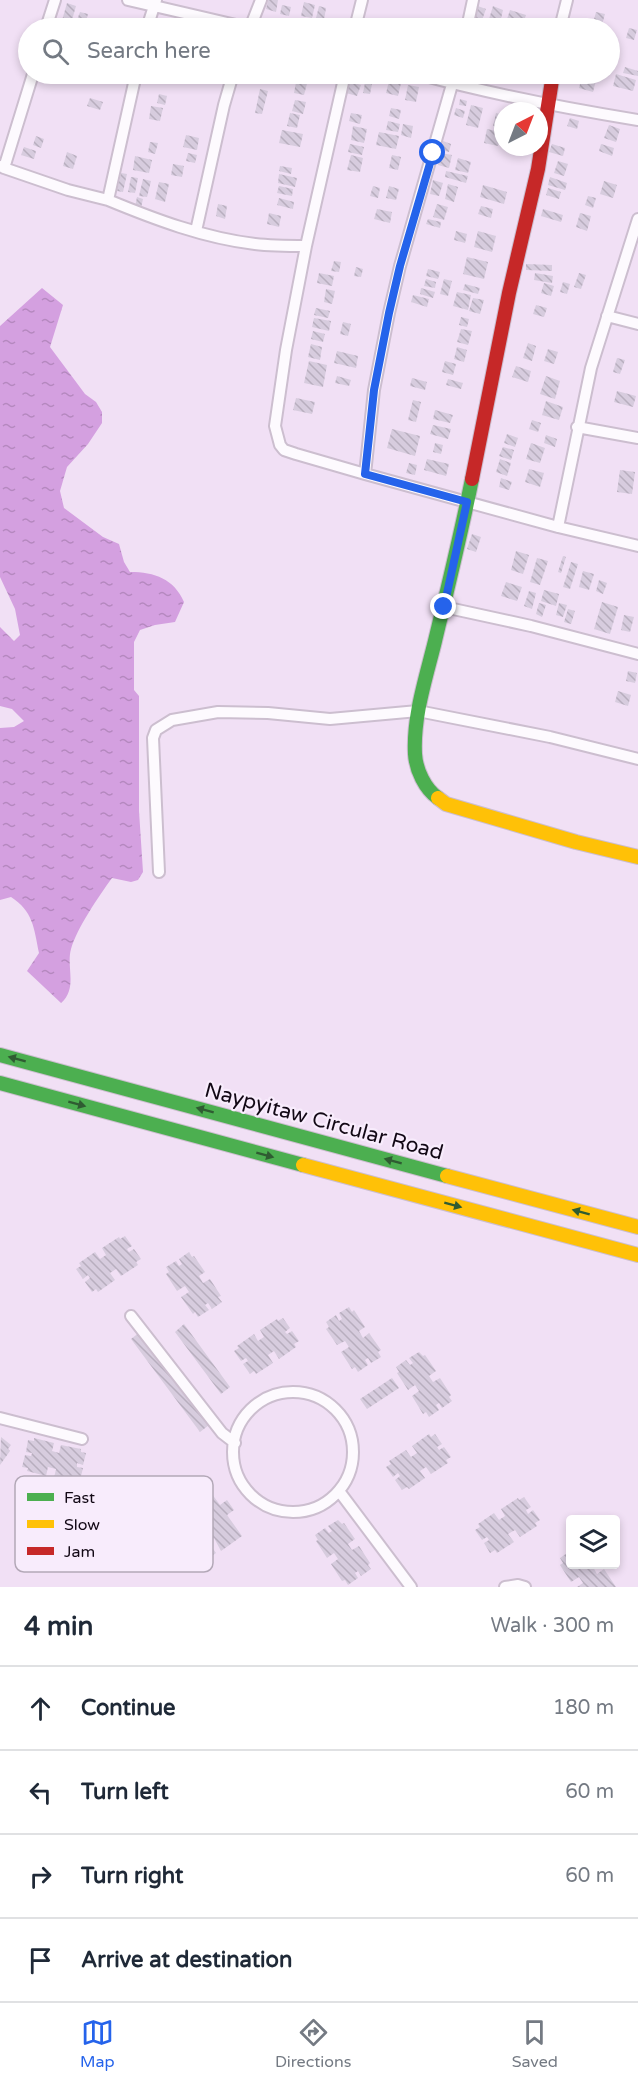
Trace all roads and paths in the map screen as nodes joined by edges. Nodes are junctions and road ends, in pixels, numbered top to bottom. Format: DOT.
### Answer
graph roads {
  1 [pos="55,0"];
  2 [pos="128,0"];
  3 [pos="261,0"];
  4 [pos="362,0"];
  5 [pos="473,0"];
  6 [pos="567,0"];
  7 [pos="155,3"];
  8 [pos="49,18"];
  9 [pos="150,18"];
  10 [pos="212,18"];
  11 [pos="254,18"];
  12 [pos="358,18"];
  13 [pos="469,18"];
  14 [pos="562,18"];
  15 [pos="30,84"];
  16 [pos="134,84"];
  17 [pos="230,84"];
  18 [pos="343,84"];
  19 [pos="453,84"];
  20 [pos="473,84"];
  21 [pos="551,84"];
  22 [pos="540,102"];
  23 [pos="548,104"];
  24 [pos="638,120"];
  25 [pos="540,156"];
  26 [pos="2,167"];
  27 [pos="108,200"];
  28 [pos="638,219"];
  29 [pos="196,231"];
  30 [pos="306,246"];
  31 [pos="607,316"];
  32 [pos="638,324"];
  33 [pos="578,427"];
  34 [pos="638,438"];
  35 [pos="365,474"];
  36 [pos="467,502"];
  37 [pos="558,527"];
  38 [pos="638,546"];
  39 [pos="444,607"];
  40 [pos="638,654"];
  41 [pos="418,711"];
  42 [pos="638,759"];
  43 [pos="638,857"];
  44 [pos="159,872"];
  45 [pos="0,1055"];
  46 [pos="0,1083"];
  47 [pos="638,1227"];
  48 [pos="638,1255"];
  49 [pos="131,1316"];
  50 [pos="0,1418"];
  51 [pos="82,1439"];
  52 [pos="235,1443"];
  53 [pos="339,1491"];
  54 [pos="411,1587"];
  55 [pos="506,1587"];
  56 [pos="525,1587"];
  1 -- 8 [label="street"];
  2 -- 7 [label="street"];
  3 -- 11 [label="street"];
  4 -- 12 [label="street"];
  5 -- 13 [label="street"];
  6 -- 14 [label="street"];
  7 -- 9 [label="street"];
  7 -- 10 [label="street"];
  15 -- 26 [label="street"];
  16 -- 27 [label="street"];
  17 -- 29 [label="street"];
  18 -- 30 [label="street"];
  19 -- 35 [label="street"];
  20 -- 22 [label="street"];
  21 -- 23 [label="main road"];
  23 -- 24 [label="street"];
  25 -- 36 [label="main road"];
  26 -- 27 [label="street"];
  27 -- 29 [label="street"];
  28 -- 31 [label="street"];
  29 -- 30 [label="street"];
  30 -- 35 [label="street"];
  31 -- 32 [label="street"];
  31 -- 33 [label="street"];
  33 -- 34 [label="street"];
  33 -- 37 [label="street"];
  35 -- 36 [label="street"];
  36 -- 37 [label="street"];
  36 -- 39 [label="main road"];
  37 -- 38 [label="street"];
  39 -- 40 [label="street"];
  39 -- 41 [label="main road"];
  41 -- 42 [label="street"];
  41 -- 43 [label="main road"];
  41 -- 44 [label="street"];
  47 -- 45 [label="main road, Naypyitaw Circular Road, one-way"];
  46 -- 48 [label="main road, one-way"];
  49 -- 52 [label="street"];
  50 -- 51 [label="street"];
  52 -- 53 [label="street"];
  52 -- 53 [label="street"];
  53 -- 54 [label="street"];
  55 -- 56 [label="street"];
}
